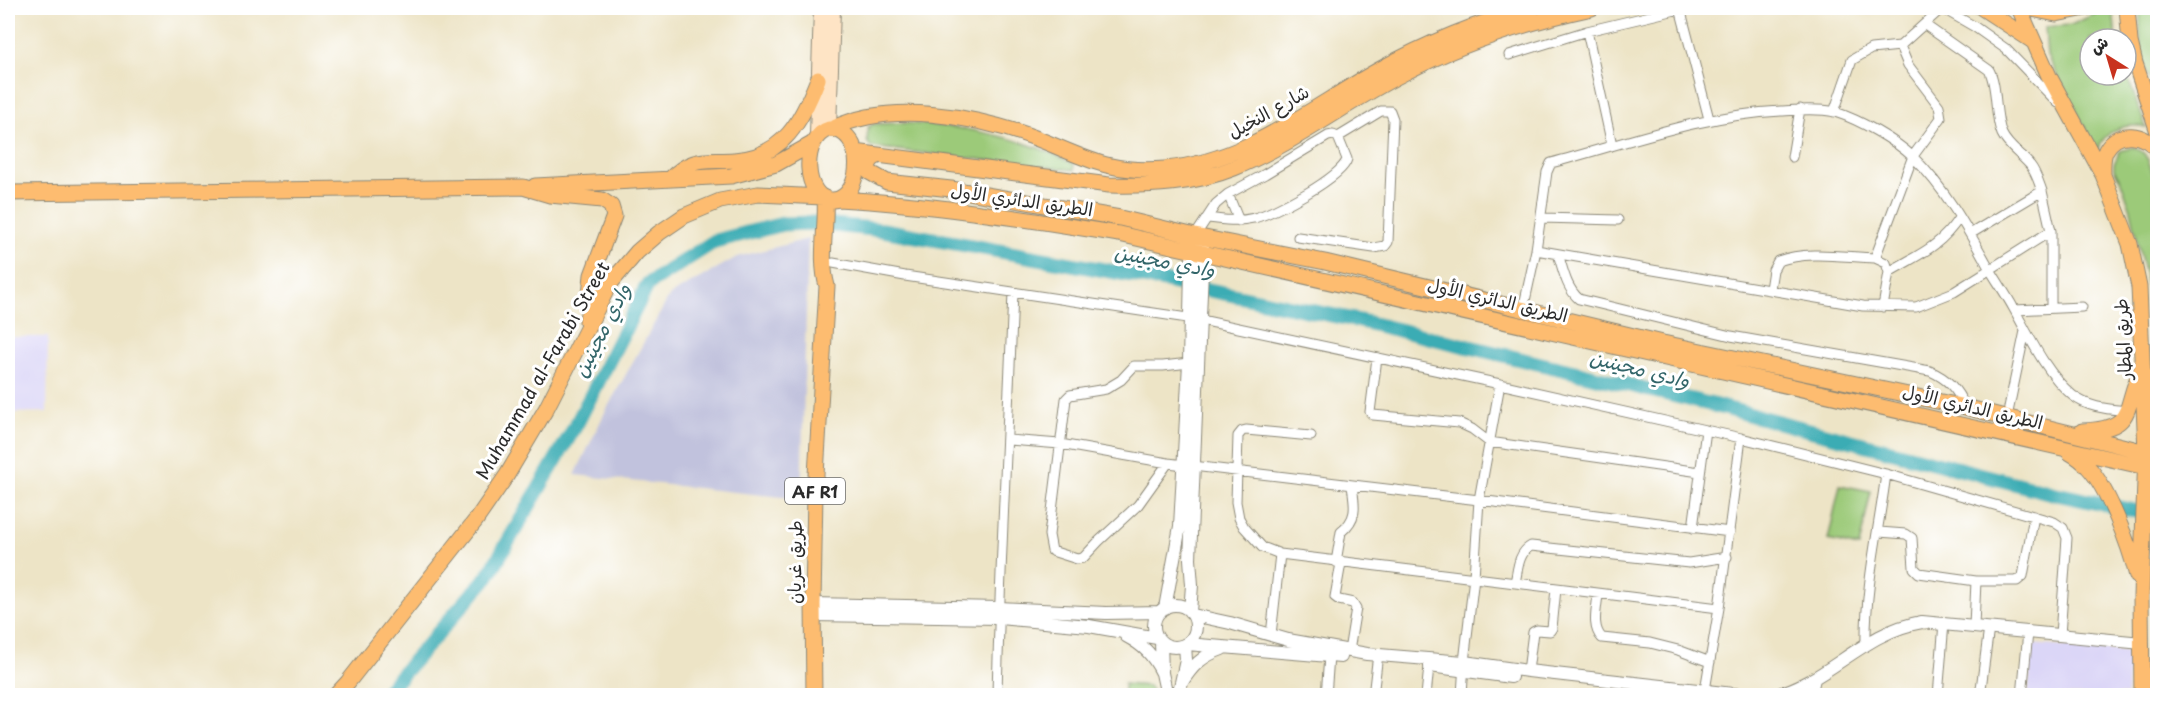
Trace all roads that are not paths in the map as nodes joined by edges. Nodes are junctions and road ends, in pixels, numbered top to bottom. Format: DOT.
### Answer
graph roads {
  1 [pos="821,8"];
  2 [pos="833,8"];
  3 [pos="1533,8"];
  4 [pos="1592,8"];
  5 [pos="1682,8"];
  6 [pos="1942,8"];
  7 [pos="1982,8"];
  8 [pos="2019,8"];
  9 [pos="2027,8"];
  10 [pos="2086,8"];
  11 [pos="2127,8"];
  12 [pos="1925,25"];
  13 [pos="1587,31"];
  14 [pos="2034,42"];
  15 [pos="1900,46"];
  16 [pos="1509,55"];
  17 [pos="818,79"];
  18 [pos="1800,110"];
  19 [pos="1834,112"];
  20 [pos="2072,118"];
  21 [pos="1709,119"];
  22 [pos="2157,132"];
  23 [pos="823,134"];
  24 [pos="1338,137"];
  25 [pos="1612,145"];
  26 [pos="2157,150"];
  27 [pos="856,154"];
  28 [pos="878,156"];
  29 [pos="1913,156"];
  30 [pos="1792,157"];
  31 [pos="869,172"];
  32 [pos="2103,175"];
  33 [pos="670,179"];
  34 [pos="524,187"];
  35 [pos="2042,191"];
  36 [pos="8,193"];
  37 [pos="1228,194"];
  38 [pos="831,204"];
  39 [pos="1542,218"];
  40 [pos="1959,218"];
  41 [pos="1618,220"];
  42 [pos="1239,221"];
  43 [pos="2051,231"];
  44 [pos="1970,234"];
  45 [pos="1298,237"];
  46 [pos="830,242"];
  47 [pos="1200,245"];
  48 [pos="1536,250"];
  49 [pos="1558,254"];
  50 [pos="1875,258"];
  51 [pos="833,263"];
  52 [pos="1990,269"];
  53 [pos="1889,272"];
  54 [pos="827,286"];
  55 [pos="1770,289"];
  56 [pos="1012,292"];
  57 [pos="1883,307"];
  58 [pos="2082,307"];
  59 [pos="2051,308"];
  60 [pos="1523,310"];
  61 [pos="2014,310"];
  62 [pos="1196,315"];
  63 [pos="587,328"];
  64 [pos="2025,332"];
  65 [pos="1377,358"];
  66 [pos="1189,363"];
  67 [pos="2143,366"];
  68 [pos="1500,384"];
  69 [pos="1965,407"];
  70 [pos="2128,411"];
  71 [pos="2007,417"];
  72 [pos="1706,430"];
  73 [pos="1311,435"];
  74 [pos="1741,438"];
  75 [pos="2060,439"];
  76 [pos="1008,440"];
  77 [pos="1489,442"];
  78 [pos="1060,444"];
  79 [pos="2146,459"];
  80 [pos="1168,463"];
  81 [pos="1189,466"];
  82 [pos="1236,472"];
  83 [pos="1700,472"];
  84 [pos="1886,474"];
  85 [pos="1352,486"];
  86 [pos="1479,500"];
  87 [pos="2034,516"];
  88 [pos="1693,528"];
  89 [pos="1730,532"];
  90 [pos="1879,532"];
  91 [pos="1280,554"];
  92 [pos="1726,557"];
  93 [pos="1338,562"];
  94 [pos="1474,577"];
  95 [pos="1976,581"];
  96 [pos="1515,583"];
  97 [pos="1192,585"];
  98 [pos="1556,589"];
  99 [pos="1598,594"];
  100 [pos="2141,596"];
  101 [pos="1719,608"];
  102 [pos="813,610"];
  103 [pos="1162,610"];
  104 [pos="999,613"];
  105 [pos="1192,614"];
  106 [pos="1215,620"];
  107 [pos="1944,624"];
  108 [pos="1974,626"];
  109 [pos="1989,628"];
  110 [pos="1117,631"];
  111 [pos="2028,632"];
  112 [pos="1271,635"];
  113 [pos="2060,635"];
  114 [pos="1159,640"];
  115 [pos="1866,643"];
  116 [pos="2142,643"];
  117 [pos="1186,644"];
  118 [pos="1226,647"];
  119 [pos="1349,651"];
  120 [pos="1329,656"];
  121 [pos="1377,657"];
  122 [pos="1710,662"];
  123 [pos="1429,666"];
  124 [pos="1464,667"];
  125 [pos="1528,671"];
  126 [pos="1162,674"];
  127 [pos="1814,679"];
  128 [pos="1180,690"];
  129 [pos="1644,690"];
  130 [pos="1704,693"];
  131 [pos="1793,693"];
  132 [pos="1464,695"];
  133 [pos="335,696"];
  134 [pos="813,696"];
  135 [pos="997,696"];
  136 [pos="1167,696"];
  137 [pos="1326,696"];
  138 [pos="1373,696"];
  139 [pos="1426,696"];
  140 [pos="1680,696"];
  141 [pos="1751,696"];
  142 [pos="1771,696"];
  143 [pos="1810,696"];
  144 [pos="1938,696"];
  145 [pos="1980,696"];
  146 [pos="2022,696"];
  147 [pos="2142,696"];
  1 -- 17 [label="main road"];
  2 -- 23 [label="main road"];
  3 -- 23 [label="main road, شارع النخيل"];
  4 -- 28 [label="main road"];
  5 -- 13 [label="street"];
  5 -- 21 [label="street"];
  6 -- 12 [label="street"];
  6 -- 20 [label="street"];
  7 -- 14 [label="main road"];
  8 -- 14 [label="main road, طريق المطار"];
  9 -- 10 [label="main road"];
  11 -- 22 [label="main road"];
  12 -- 15 [label="street"];
  12 -- 35 [label="street"];
  13 -- 16 [label="street"];
  13 -- 25 [label="street"];
  14 -- 20 [label="main road, طريق المطار"];
  15 -- 19 [label="street"];
  15 -- 29 [label="street"];
  17 -- 23 [label="main road"];
  17 -- 33 [label="main road"];
  18 -- 19 [label="street"];
  18 -- 21 [label="street"];
  18 -- 30 [label="street"];
  19 -- 29 [label="street"];
  20 -- 32 [label="main road, طريق المطار"];
  21 -- 25 [label="street"];
  23 -- 27 [label="main road"];
  23 -- 33 [label="main road"];
  23 -- 38 [label="main road"];
  24 -- 37 [label="street"];
  24 -- 42 [label="street"];
  24 -- 45 [label="street"];
  25 -- 39 [label="street"];
  26 -- 32 [label="main road"];
  27 -- 28 [label="main road"];
  27 -- 31 [label="main road, الطريق الدائري الأول"];
  27 -- 38 [label="main road"];
  28 -- 31 [label="main road"];
  29 -- 40 [label="street"];
  29 -- 50 [label="street"];
  31 -- 47 [label="main road, الطريق الدائري الأول"];
  32 -- 67 [label="main road, طريق المطار"];
  33 -- 34 [label="main road"];
  34 -- 36 [label="main road"];
  34 -- 63 [label="main road"];
  35 -- 43 [label="street"];
  35 -- 44 [label="street"];
  37 -- 42 [label="street"];
  37 -- 47 [label="street"];
  38 -- 46 [label="main road, طريق غريان"];
  38 -- 47 [label="main road, الطريق الدائري الأول"];
  38 -- 63 [label="main road, Muhammad al-Farabi Street"];
  39 -- 41 [label="street"];
  39 -- 48 [label="street"];
  40 -- 44 [label="street"];
  40 -- 53 [label="street"];
  42 -- 47 [label="street"];
  43 -- 52 [label="street"];
  43 -- 59 [label="street"];
  44 -- 52 [label="street"];
  46 -- 51 [label="main road, طريق غريان"];
  46 -- 54 [label="main road, طريق غريان"];
  47 -- 60 [label="main road, الطريق الدائري الأول"];
  47 -- 62 [label="street"];
  47 -- 75 [label="main road, الطريق الدائري الأول"];
  48 -- 49 [label="street"];
  48 -- 60 [label="street"];
  49 -- 55 [label="street"];
  49 -- 69 [label="street"];
  50 -- 53 [label="street"];
  50 -- 55 [label="street"];
  51 -- 54 [label="main road, طريق غريان"];
  51 -- 56 [label="street"];
  52 -- 57 [label="street"];
  52 -- 61 [label="street"];
  53 -- 57 [label="street"];
  54 -- 102 [label="main road, طريق غريان / AF R1"];
  55 -- 57 [label="street"];
  56 -- 62 [label="street"];
  56 -- 76 [label="street"];
  58 -- 59 [label="street"];
  59 -- 61 [label="street"];
  60 -- 69 [label="main road, الطريق الدائري الأول"];
  61 -- 64 [label="street"];
  62 -- 65 [label="street"];
  62 -- 66 [label="street"];
  62 -- 81 [label="street"];
  63 -- 133 [label="main road, Muhammad al-Farabi Street"];
  64 -- 70 [label="street"];
  64 -- 71 [label="street"];
  65 -- 68 [label="street"];
  65 -- 77 [label="street"];
  66 -- 78 [label="street"];
  66 -- 81 [label="street"];
  67 -- 70 [label="main road"];
  67 -- 79 [label="main road, طريق المطار"];
  68 -- 72 [label="street"];
  68 -- 77 [label="street"];
  69 -- 71 [label="main road, الطريق الدائري الأول"];
  70 -- 75 [label="main road"];
  71 -- 75 [label="main road, الطريق الدائري الأول"];
  72 -- 74 [label="street"];
  72 -- 83 [label="street"];
  73 -- 82 [label="street"];
  74 -- 84 [label="street"];
  74 -- 89 [label="street"];
  75 -- 79 [label="main road, الطريق الدائري الأول"];
  75 -- 100 [label="main road"];
  76 -- 78 [label="street"];
  76 -- 104 [label="street"];
  77 -- 83 [label="street"];
  77 -- 86 [label="street"];
  78 -- 80 [label="street"];
  78 -- 80 [label="street"];
  79 -- 100 [label="main road, طريق المطار"];
  80 -- 81 [label="street"];
  81 -- 82 [label="street"];
  81 -- 97 [label="street"];
  81 -- 103 [label="street"];
  82 -- 85 [label="street"];
  82 -- 91 [label="street"];
  83 -- 88 [label="street"];
  84 -- 87 [label="street"];
  84 -- 90 [label="street"];
  85 -- 86 [label="street"];
  85 -- 93 [label="street"];
  86 -- 88 [label="street"];
  86 -- 94 [label="street"];
  87 -- 95 [label="street"];
  87 -- 113 [label="street"];
  88 -- 89 [label="street"];
  89 -- 92 [label="street"];
  90 -- 95 [label="street"];
  90 -- 115 [label="street"];
  91 -- 93 [label="street"];
  91 -- 112 [label="street"];
  92 -- 96 [label="street"];
  92 -- 101 [label="street"];
  93 -- 94 [label="street"];
  93 -- 119 [label="street"];
  94 -- 96 [label="street"];
  94 -- 124 [label="street"];
  95 -- 108 [label="street"];
  96 -- 98 [label="street"];
  97 -- 105 [label="street"];
  97 -- 106 [label="street"];
  98 -- 99 [label="street"];
  98 -- 125 [label="street"];
  99 -- 101 [label="street"];
  99 -- 122 [label="street"];
  100 -- 116 [label="main road, طريق المطار"];
  101 -- 122 [label="street"];
  102 -- 104 [label="street"];
  102 -- 134 [label="main road, طريق غريان / AF R1"];
  103 -- 104 [label="street"];
  103 -- 105 [label="street"];
  103 -- 114 [label="street"];
  104 -- 110 [label="street"];
  104 -- 135 [label="street"];
  105 -- 106 [label="street"];
  105 -- 117 [label="street"];
  106 -- 112 [label="street"];
  107 -- 108 [label="street"];
  107 -- 115 [label="street"];
  107 -- 144 [label="street"];
  108 -- 109 [label="street"];
  109 -- 111 [label="street"];
  109 -- 145 [label="street"];
  110 -- 114 [label="street"];
  110 -- 126 [label="street"];
  111 -- 113 [label="street"];
  111 -- 146 [label="street"];
  112 -- 119 [label="street"];
  113 -- 116 [label="street"];
  114 -- 117 [label="street"];
  114 -- 126 [label="street"];
  115 -- 127 [label="street"];
  116 -- 147 [label="main road, طريق المطار"];
  117 -- 118 [label="street"];
  117 -- 128 [label="street"];
  118 -- 120 [label="street"];
  118 -- 128 [label="street"];
  119 -- 121 [label="street"];
  120 -- 121 [label="street"];
  120 -- 137 [label="street"];
  121 -- 123 [label="street"];
  121 -- 124 [label="street"];
  121 -- 138 [label="street"];
  122 -- 130 [label="street"];
  123 -- 124 [label="street"];
  123 -- 139 [label="street"];
  124 -- 125 [label="street"];
  124 -- 129 [label="street"];
  124 -- 132 [label="street"];
  125 -- 129 [label="street"];
  126 -- 136 [label="street"];
  127 -- 131 [label="street"];
  127 -- 143 [label="street"];
  129 -- 130 [label="street"];
  129 -- 140 [label="street"];
  130 -- 141 [label="street"];
  131 -- 142 [label="street"];
}
